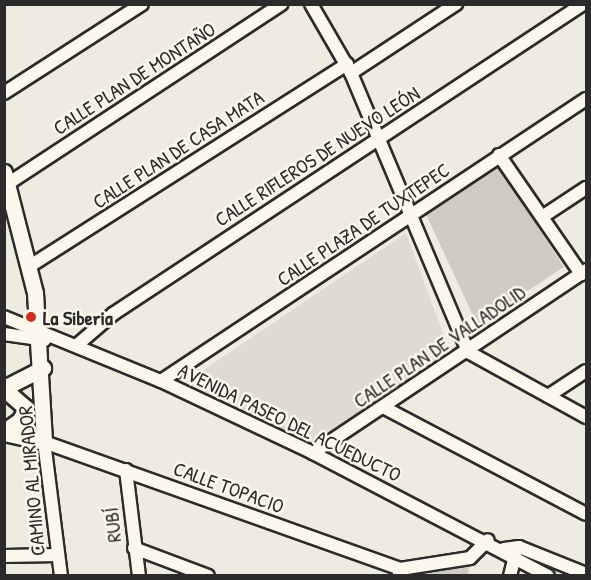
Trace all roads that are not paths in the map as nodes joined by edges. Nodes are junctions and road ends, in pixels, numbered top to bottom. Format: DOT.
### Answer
graph roads {
  1 [pos="142,4"];
  2 [pos="281,4"];
  3 [pos="311,4"];
  4 [pos="456,4"];
  5 [pos="583,4"];
  6 [pos="349,69"];
  7 [pos="4,93"];
  8 [pos="586,99"];
  9 [pos="378,138"];
  10 [pos="499,155"];
  11 [pos="7,178"];
  12 [pos="586,189"];
  13 [pos="410,217"];
  14 [pos="542,217"];
  15 [pos="30,266"];
  16 [pos="584,272"];
  17 [pos="4,317"];
  18 [pos="4,334"];
  19 [pos="39,334"];
  20 [pos="77,345"];
  21 [pos="468,352"];
  22 [pos="43,368"];
  23 [pos="586,371"];
  24 [pos="161,381"];
  25 [pos="4,389"];
  26 [pos="548,396"];
  27 [pos="383,407"];
  28 [pos="586,417"];
  29 [pos="4,432"];
  30 [pos="44,442"];
  31 [pos="313,453"];
  32 [pos="126,470"];
  33 [pos="586,514"];
  34 [pos="488,540"];
  35 [pos="519,547"];
  36 [pos="134,548"];
  37 [pos="504,549"];
  38 [pos="58,555"];
  39 [pos="4,556"];
  40 [pos="513,561"];
  41 [pos="400,572"];
  42 [pos="586,574"];
  43 [pos="61,576"];
  44 [pos="139,576"];
  45 [pos="208,576"];
  46 [pos="510,576"];
  47 [pos="548,576"];
  1 -- 7 [label="street"];
  2 -- 11 [label="street, CALLE PLAN DE MONTAÑO"];
  3 -- 6 [label="street"];
  4 -- 6 [label="street, CALLE PLAN DE CASA MATA"];
  5 -- 9 [label="street, CALLE RIFLEROS DE NUEVO LEÓN"];
  6 -- 9 [label="street"];
  6 -- 15 [label="street, CALLE PLAN DE CASA MATA"];
  8 -- 10 [label="street, CALLE PLAZA DE TUXTEPEC"];
  9 -- 13 [label="street"];
  9 -- 20 [label="street, CALLE RIFLEROS DE NUEVO LEÓN"];
  10 -- 13 [label="street, CALLE PLAZA DE TUXTEPEC"];
  10 -- 14 [label="street"];
  11 -- 15 [label="main road, CAMINO AL MIRADOR"];
  12 -- 14 [label="street"];
  13 -- 21 [label="street"];
  13 -- 24 [label="street, CALLE PLAZA DE TUXTEPEC"];
  14 -- 16 [label="street"];
  15 -- 19 [label="main road, CAMINO AL MIRADOR"];
  16 -- 21 [label="street, CALLE PLAN DE VALLADOLID"];
  17 -- 19 [label="street, AVENIDA PASEO DEL ACUEDUCTO"];
  18 -- 19 [label="street, AVENIDA PASEO DEL ACUEDUCTO"];
  19 -- 20 [label="street, AVENIDA PASEO DEL ACUEDUCTO"];
  19 -- 22 [label="main road, CAMINO AL MIRADOR"];
  20 -- 24 [label="street, AVENIDA PASEO DEL ACUEDUCTO"];
  21 -- 26 [label="street"];
  21 -- 27 [label="street, CALLE PLAN DE VALLADOLID"];
  22 -- 25 [label="main road"];
  22 -- 30 [label="main road, CAMINO AL MIRADOR"];
  23 -- 26 [label="street"];
  24 -- 31 [label="street, AVENIDA PASEO DEL ACUEDUCTO"];
  25 -- 29 [label="main road"];
  26 -- 28 [label="street"];
  27 -- 31 [label="street, CALLE PLAN DE VALLADOLID"];
  27 -- 33 [label="street"];
  29 -- 30 [label="main road"];
  30 -- 32 [label="street, CALLE TOPACIO"];
  30 -- 38 [label="street, CAMINO AL MIRADOR"];
  31 -- 34 [label="street, AVENIDA PASEO DEL ACUEDUCTO"];
  32 -- 36 [label="street, RUBÍ"];
  32 -- 41 [label="street, CALLE TOPACIO"];
  34 -- 37 [label="street, AVENIDA PASEO DEL ACUEDUCTO"];
  34 -- 41 [label="street"];
  35 -- 37 [label="street"];
  35 -- 40 [label="street"];
  35 -- 42 [label="street"];
  36 -- 44 [label="street, RUBÍ"];
  36 -- 45 [label="street"];
  37 -- 40 [label="street, AVENIDA PASEO DEL ACUEDUCTO"];
  38 -- 39 [label="street"];
  38 -- 43 [label="street, CAMINO AL MIRADOR"];
  40 -- 46 [label="street"];
  40 -- 47 [label="street, AVENIDA PASEO DEL ACUEDUCTO"];
}
